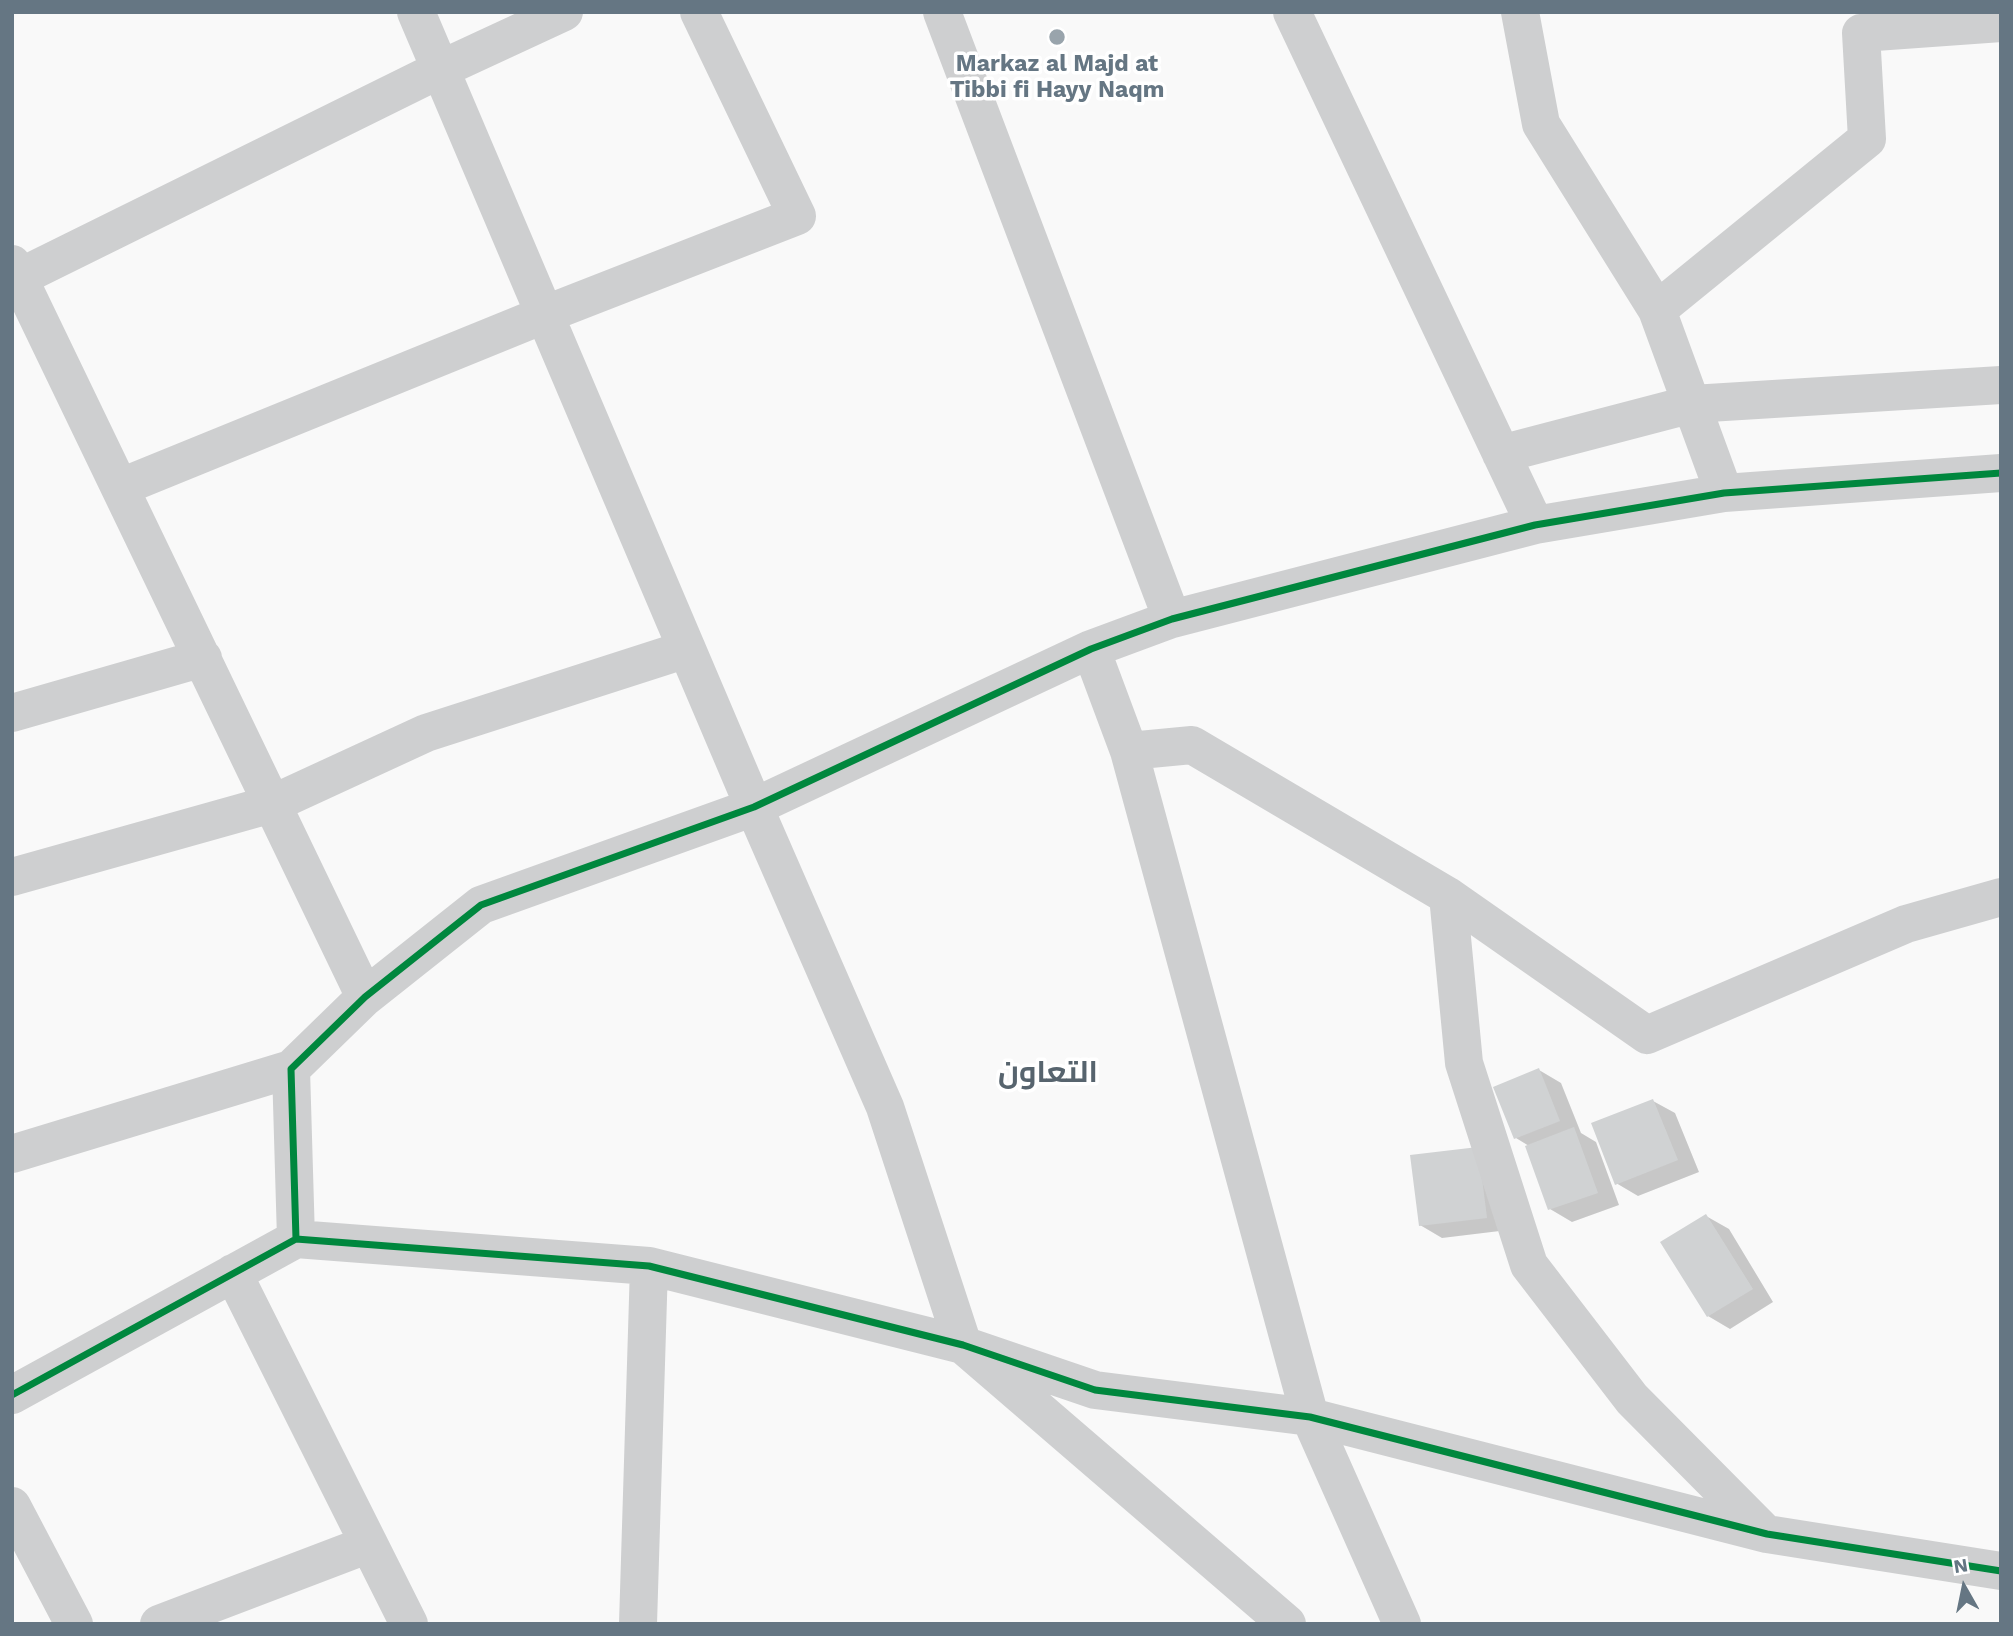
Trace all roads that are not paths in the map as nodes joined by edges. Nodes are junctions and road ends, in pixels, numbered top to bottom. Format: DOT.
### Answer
graph roads {
  1 [pos="416,12"];
  2 [pos="564,12"];
  3 [pos="699,12"];
  4 [pos="942,12"];
  5 [pos="1292,12"];
  6 [pos="1520,12"];
  7 [pos="2001,23"];
  8 [pos="441,69"];
  9 [pos="14,274"];
  10 [pos="1657,310"];
  11 [pos="546,314"];
  12 [pos="2001,385"];
  13 [pos="1692,404"];
  14 [pos="1501,454"];
  15 [pos="2001,473"];
  16 [pos="121,487"];
  17 [pos="1724,493"];
  18 [pos="1535,525"];
  19 [pos="1172,620"];
  20 [pos="687,649"];
  21 [pos="1091,649"];
  22 [pos="203,658"];
  23 [pos="12,713"];
  24 [pos="1129,751"];
  25 [pos="272,804"];
  26 [pos="754,807"];
  27 [pos="12,877"];
  28 [pos="1448,897"];
  29 [pos="2001,897"];
  30 [pos="365,998"];
  31 [pos="291,1069"];
  32 [pos="12,1154"];
  33 [pos="296,1239"];
  34 [pos="649,1266"];
  35 [pos="233,1273"];
  36 [pos="963,1345"];
  37 [pos="12,1395"];
  38 [pos="1310,1417"];
  39 [pos="12,1506"];
  40 [pos="1767,1534"];
  41 [pos="369,1544"];
  42 [pos="2001,1571"];
  43 [pos="75,1624"];
  44 [pos="159,1624"];
  45 [pos="410,1624"];
  46 [pos="638,1624"];
  47 [pos="1287,1624"];
  48 [pos="1402,1624"];
  1 -- 8 [label="street"];
  2 -- 8 [label="street"];
  3 -- 11 [label="street"];
  4 -- 19 [label="street"];
  5 -- 14 [label="street"];
  6 -- 10 [label="street"];
  7 -- 10 [label="street"];
  8 -- 9 [label="street"];
  8 -- 11 [label="street"];
  9 -- 16 [label="street"];
  10 -- 13 [label="street"];
  11 -- 16 [label="street"];
  11 -- 20 [label="street"];
  12 -- 13 [label="street"];
  13 -- 14 [label="street"];
  13 -- 17 [label="street"];
  14 -- 18 [label="street"];
  15 -- 17 [label="street"];
  16 -- 22 [label="street"];
  17 -- 18 [label="street"];
  18 -- 19 [label="street"];
  19 -- 21 [label="street"];
  20 -- 25 [label="street"];
  20 -- 26 [label="street"];
  21 -- 24 [label="street"];
  21 -- 26 [label="street"];
  22 -- 23 [label="street"];
  22 -- 25 [label="street"];
  24 -- 28 [label="street"];
  24 -- 38 [label="street"];
  25 -- 27 [label="street"];
  25 -- 30 [label="street"];
  26 -- 30 [label="street"];
  26 -- 36 [label="street"];
  28 -- 29 [label="street"];
  28 -- 40 [label="street"];
  30 -- 31 [label="street"];
  31 -- 32 [label="street"];
  31 -- 33 [label="street"];
  33 -- 34 [label="street"];
  33 -- 35 [label="street"];
  34 -- 36 [label="street"];
  34 -- 46 [label="street"];
  35 -- 37 [label="street"];
  35 -- 41 [label="street"];
  36 -- 38 [label="street"];
  36 -- 47 [label="street"];
  38 -- 40 [label="street"];
  38 -- 48 [label="street"];
  39 -- 43 [label="street"];
  40 -- 42 [label="street"];
  41 -- 44 [label="street"];
  41 -- 45 [label="street"];
}
